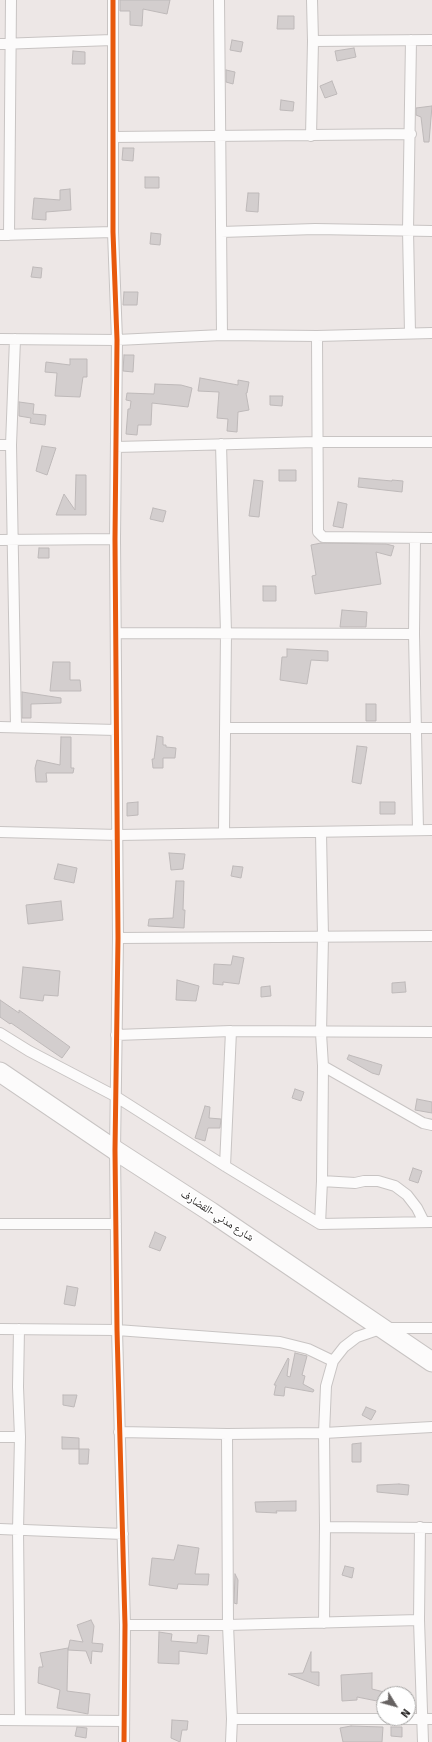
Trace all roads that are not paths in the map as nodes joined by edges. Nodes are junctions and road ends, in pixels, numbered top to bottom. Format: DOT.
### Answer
graph roads {
  1 [pos="11,0"];
  2 [pos="113,0"];
  3 [pos="219,0"];
  4 [pos="312,0"];
  5 [pos="112,40"];
  6 [pos="411,40"];
  7 [pos="432,40"];
  8 [pos="313,42"];
  9 [pos="0,44"];
  10 [pos="12,44"];
  11 [pos="411,134"];
  12 [pos="221,136"];
  13 [pos="311,136"];
  14 [pos="113,137"];
  15 [pos="408,230"];
  16 [pos="432,231"];
  17 [pos="113,232"];
  18 [pos="221,232"];
  19 [pos="5,235"];
  20 [pos="410,333"];
  21 [pos="432,333"];
  22 [pos="222,335"];
  23 [pos="317,336"];
  24 [pos="0,339"];
  25 [pos="15,339"];
  26 [pos="117,340"];
  27 [pos="316,442"];
  28 [pos="432,442"];
  29 [pos="221,444"];
  30 [pos="0,445"];
  31 [pos="11,445"];
  32 [pos="116,447"];
  33 [pos="415,538"];
  34 [pos="432,538"];
  35 [pos="115,539"];
  36 [pos="0,540"];
  37 [pos="12,540"];
  38 [pos="116,633"];
  39 [pos="226,633"];
  40 [pos="414,634"];
  41 [pos="0,727"];
  42 [pos="16,727"];
  43 [pos="224,728"];
  44 [pos="432,728"];
  45 [pos="416,729"];
  46 [pos="116,730"];
  47 [pos="418,830"];
  48 [pos="432,830"];
  49 [pos="0,832"];
  50 [pos="224,832"];
  51 [pos="321,833"];
  52 [pos="118,835"];
  53 [pos="323,936"];
  54 [pos="432,936"];
  55 [pos="118,938"];
  56 [pos="231,1031"];
  57 [pos="432,1032"];
  58 [pos="0,1033"];
  59 [pos="322,1033"];
  60 [pos="116,1035"];
  61 [pos="323,1066"];
  62 [pos="0,1072"];
  63 [pos="115,1096"];
  64 [pos="432,1125"];
  65 [pos="115,1150"];
  66 [pos="225,1166"];
  67 [pos="322,1180"];
  68 [pos="428,1222"];
  69 [pos="0,1224"];
  70 [pos="116,1224"];
  71 [pos="320,1224"];
  72 [pos="383,1328"];
  73 [pos="432,1328"];
  74 [pos="0,1329"];
  75 [pos="19,1329"];
  76 [pos="116,1330"];
  77 [pos="333,1361"];
  78 [pos="432,1362"];
  79 [pos="432,1427"];
  80 [pos="119,1432"];
  81 [pos="324,1433"];
  82 [pos="227,1434"];
  83 [pos="0,1437"];
  84 [pos="20,1437"];
  85 [pos="326,1527"];
  86 [pos="420,1527"];
  87 [pos="432,1528"];
  88 [pos="0,1529"];
  89 [pos="18,1530"];
  90 [pos="123,1534"];
  91 [pos="420,1620"];
  92 [pos="324,1623"];
  93 [pos="125,1625"];
  94 [pos="228,1625"];
  95 [pos="20,1719"];
  96 [pos="232,1719"];
  97 [pos="428,1719"];
  98 [pos="0,1720"];
  99 [pos="124,1721"];
  100 [pos="124,1742"];
  101 [pos="231,1742"];
  102 [pos="423,1742"];
  1 -- 10 [label="street"];
  2 -- 5 [label="street"];
  3 -- 12 [label="street"];
  4 -- 8 [label="street"];
  5 -- 10 [label="street"];
  5 -- 14 [label="street"];
  6 -- 7 [label="street"];
  6 -- 8 [label="street"];
  6 -- 11 [label="street"];
  8 -- 13 [label="street"];
  9 -- 10 [label="street"];
  10 -- 19 [label="street"];
  11 -- 13 [label="street"];
  11 -- 15 [label="street"];
  12 -- 13 [label="street"];
  12 -- 14 [label="street"];
  12 -- 18 [label="street"];
  14 -- 17 [label="street"];
  15 -- 16 [label="street"];
  15 -- 18 [label="street"];
  15 -- 20 [label="street"];
  17 -- 19 [label="street"];
  17 -- 26 [label="street"];
  18 -- 22 [label="street"];
  20 -- 21 [label="street"];
  20 -- 23 [label="street"];
  22 -- 23 [label="street"];
  22 -- 26 [label="street"];
  23 -- 27 [label="street"];
  24 -- 25 [label="street"];
  25 -- 26 [label="street"];
  25 -- 31 [label="street"];
  26 -- 32 [label="street"];
  27 -- 28 [label="street"];
  27 -- 29 [label="street"];
  27 -- 33 [label="street"];
  29 -- 32 [label="street"];
  29 -- 39 [label="street"];
  30 -- 31 [label="street"];
  31 -- 37 [label="street"];
  32 -- 35 [label="street"];
  33 -- 34 [label="street"];
  33 -- 40 [label="street"];
  35 -- 37 [label="street"];
  35 -- 38 [label="street"];
  36 -- 37 [label="street"];
  37 -- 42 [label="street"];
  38 -- 39 [label="street"];
  38 -- 46 [label="street"];
  39 -- 40 [label="street"];
  39 -- 43 [label="street"];
  40 -- 45 [label="street"];
  41 -- 42 [label="street"];
  42 -- 46 [label="street"];
  43 -- 45 [label="street"];
  43 -- 50 [label="street"];
  44 -- 45 [label="street"];
  45 -- 47 [label="street"];
  46 -- 52 [label="street"];
  47 -- 48 [label="street"];
  47 -- 51 [label="street"];
  49 -- 52 [label="street"];
  50 -- 51 [label="street"];
  50 -- 52 [label="street"];
  51 -- 53 [label="street"];
  52 -- 55 [label="street"];
  53 -- 54 [label="street"];
  53 -- 55 [label="street"];
  53 -- 59 [label="street"];
  55 -- 60 [label="street"];
  56 -- 59 [label="street"];
  56 -- 60 [label="street"];
  56 -- 66 [label="street"];
  57 -- 59 [label="street"];
  58 -- 63 [label="street"];
  59 -- 61 [label="street"];
  60 -- 63 [label="street"];
  61 -- 64 [label="street"];
  61 -- 67 [label="street"];
  62 -- 65 [label="highway, شارع مدني -القضارف"];
  63 -- 65 [label="street"];
  63 -- 66 [label="street"];
  65 -- 70 [label="street"];
  65 -- 72 [label="highway, شارع مدني -القضارف"];
  66 -- 71 [label="street"];
  67 -- 68 [label="street"];
  67 -- 71 [label="street"];
  68 -- 71 [label="street"];
  69 -- 70 [label="street"];
  70 -- 76 [label="street"];
  72 -- 73 [label="street"];
  72 -- 77 [label="street"];
  72 -- 78 [label="highway, شارع مدني -القضارف"];
  74 -- 75 [label="street"];
  75 -- 76 [label="street"];
  75 -- 84 [label="street"];
  76 -- 77 [label="street"];
  76 -- 80 [label="street"];
  77 -- 81 [label="street"];
  79 -- 81 [label="street"];
  80 -- 82 [label="street"];
  80 -- 90 [label="street"];
  81 -- 82 [label="street"];
  81 -- 85 [label="street"];
  82 -- 94 [label="street"];
  83 -- 84 [label="street"];
  84 -- 89 [label="street"];
  85 -- 86 [label="street"];
  85 -- 92 [label="street"];
  86 -- 87 [label="street"];
  86 -- 91 [label="street"];
  88 -- 89 [label="street"];
  89 -- 90 [label="street"];
  89 -- 95 [label="street"];
  90 -- 93 [label="street"];
  91 -- 92 [label="street"];
  91 -- 97 [label="street"];
  92 -- 94 [label="street"];
  93 -- 94 [label="street"];
  93 -- 99 [label="street"];
  94 -- 96 [label="street"];
  95 -- 98 [label="street"];
  95 -- 99 [label="street"];
  96 -- 97 [label="street"];
  96 -- 101 [label="street"];
  97 -- 102 [label="street"];
  99 -- 100 [label="street"];
}
